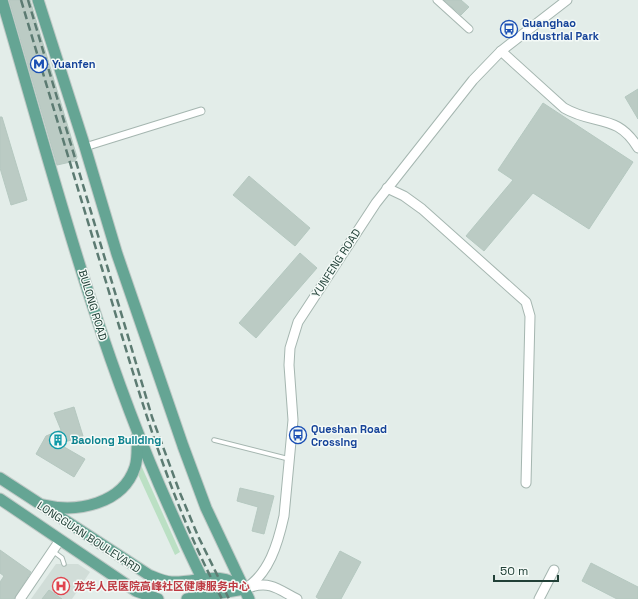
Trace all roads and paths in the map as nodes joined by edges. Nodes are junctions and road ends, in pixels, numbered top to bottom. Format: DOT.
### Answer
graph roads {
  1 [pos="2,0"];
  2 [pos="38,0"];
  3 [pos="437,0"];
  4 [pos="567,0"];
  5 [pos="469,29"];
  6 [pos="501,51"];
  7 [pos="201,112"];
  8 [pos="85,148"];
  9 [pos="638,148"];
  10 [pos="387,188"];
  11 [pos="138,432"];
  12 [pos="214,440"];
  13 [pos="290,459"];
  14 [pos="0,478"];
  15 [pos="526,483"];
  16 [pos="0,499"];
  17 [pos="37,503"];
  18 [pos="60,540"];
  19 [pos="53,551"];
  20 [pos="64,564"];
  21 [pos="554,570"];
  22 [pos="201,578"];
  23 [pos="246,594"];
  24 [pos="134,595"];
  25 [pos="212,597"];
  26 [pos="20,599"];
  27 [pos="146,599"];
  28 [pos="158,599"];
  29 [pos="187,599"];
  30 [pos="298,599"];
  31 [pos="539,599"];
  1 -- 11 [label="main road, BULONG ROAD"];
  2 -- 8 [label="main road"];
  3 -- 5 [label="street"];
  4 -- 6 [label="street, YUNFENG ROAD"];
  6 -- 9 [label="street"];
  6 -- 10 [label="street, YUNFENG ROAD"];
  7 -- 8 [label="street"];
  8 -- 23 [label="main road"];
  10 -- 13 [label="street, YUNFENG ROAD"];
  10 -- 15 [label="street"];
  11 -- 17 [label="main road"];
  11 -- 22 [label="main road, BULONG ROAD"];
  12 -- 13 [label="lane"];
  13 -- 23 [label="street, YUNFENG ROAD"];
  14 -- 17 [label="main road, LONGGUAN BOULEVARD"];
  16 -- 18 [label="main road, LONGGUAN BOULEVARD"];
  17 -- 22 [label="main road, LONGGUAN BOULEVARD"];
  18 -- 19 [label="street"];
  18 -- 24 [label="main road, LONGGUAN BOULEVARD"];
  19 -- 20 [label="lane"];
  19 -- 26 [label="street"];
  21 -- 31 [label="street"];
  22 -- 23 [label="main road, LONGGUAN BOULEVARD"];
  22 -- 25 [label="main road, BULONG ROAD"];
  23 -- 25 [label="main road"];
  23 -- 30 [label="street"];
  24 -- 27 [label="main road"];
  24 -- 28 [label="main road, LONGGUAN BOULEVARD"];
  25 -- 29 [label="main road"];
}
